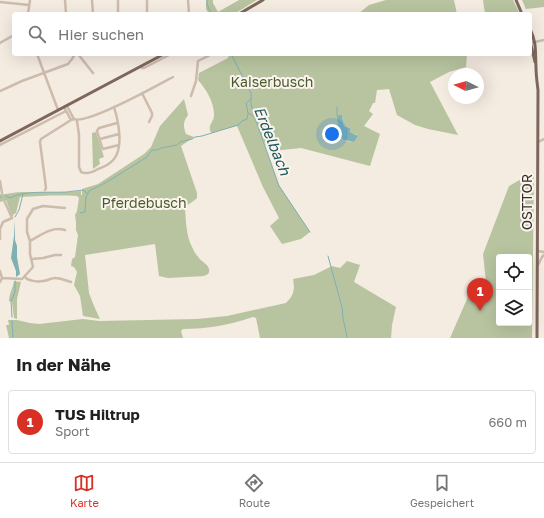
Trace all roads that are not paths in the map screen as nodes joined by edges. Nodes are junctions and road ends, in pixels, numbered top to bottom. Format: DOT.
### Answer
graph roads {
  1 [pos="30,0"];
  2 [pos="65,0"];
  3 [pos="92,0"];
  4 [pos="118,0"];
  5 [pos="147,0"];
  6 [pos="188,0"];
  7 [pos="263,0"];
  8 [pos="516,0"];
  9 [pos="0,2"];
  10 [pos="29,6"];
  11 [pos="28,12"];
  12 [pos="66,12"];
  13 [pos="93,12"];
  14 [pos="118,12"];
  15 [pos="147,12"];
  16 [pos="189,12"];
  17 [pos="242,12"];
  18 [pos="521,12"];
  19 [pos="532,34"];
  20 [pos="12,36"];
  21 [pos="544,40"];
  22 [pos="535,42"];
  23 [pos="0,43"];
  24 [pos="532,50"];
  25 [pos="38,56"];
  26 [pos="74,56"];
  27 [pos="78,56"];
  28 [pos="160,56"];
  29 [pos="167,56"];
  30 [pos="208,56"];
  31 [pos="536,65"];
  32 [pos="141,66"];
  33 [pos="44,73"];
  34 [pos="93,74"];
  35 [pos="173,77"];
  36 [pos="0,91"];
  37 [pos="142,94"];
  38 [pos="191,96"];
  39 [pos="65,106"];
  40 [pos="114,106"];
  41 [pos="58,110"];
  42 [pos="66,111"];
  43 [pos="74,120"];
  44 [pos="149,122"];
  45 [pos="117,124"];
  46 [pos="119,134"];
  47 [pos="544,139"];
  48 [pos="100,140"];
  49 [pos="0,141"];
  50 [pos="538,142"];
  51 [pos="0,145"];
  52 [pos="120,145"];
  53 [pos="0,180"];
  54 [pos="46,190"];
  55 [pos="2,193"];
  56 [pos="4,200"];
  57 [pos="65,208"];
  58 [pos="0,229"];
  59 [pos="65,230"];
  60 [pos="0,239"];
  61 [pos="30,241"];
  62 [pos="538,251"];
  63 [pos="544,253"];
  64 [pos="61,255"];
  65 [pos="32,259"];
  66 [pos="537,265"];
  67 [pos="0,271"];
  68 [pos="25,277"];
  69 [pos="2,278"];
  70 [pos="0,282"];
  71 [pos="71,282"];
  72 [pos="537,338"];
  1 -- 10 [label="street"];
  2 -- 12 [label="street"];
  3 -- 13 [label="street"];
  4 -- 14 [label="street"];
  5 -- 15 [label="street"];
  6 -- 16 [label="street"];
  7 -- 17 [label="main road"];
  8 -- 18 [label="main road"];
  9 -- 10 [label="street"];
  10 -- 11 [label="street"];
  19 -- 22 [label="main road, OSTTOR"];
  20 -- 23 [label="street"];
  21 -- 22 [label="street"];
  22 -- 31 [label="main road, OSTTOR"];
  24 -- 31 [label="main road, OSTTOR"];
  25 -- 33 [label="street"];
  26 -- 33 [label="street"];
  27 -- 34 [label="street"];
  28 -- 32 [label="main road"];
  29 -- 32 [label="street"];
  30 -- 38 [label="street"];
  31 -- 50 [label="main road, OSTTOR"];
  32 -- 39 [label="main road"];
  33 -- 36 [label="street"];
  33 -- 41 [label="street"];
  35 -- 37 [label="street"];
  37 -- 40 [label="street"];
  37 -- 44 [label="street"];
  39 -- 41 [label="main road"];
  39 -- 42 [label="street"];
  39 -- 43 [label="street"];
  40 -- 43 [label="street"];
  40 -- 45 [label="street"];
  41 -- 49 [label="main road"];
  42 -- 43 [label="street"];
  42 -- 51 [label="street"];
  43 -- 52 [label="street"];
  43 -- 54 [label="street"];
  45 -- 46 [label="street"];
  45 -- 48 [label="street"];
  46 -- 48 [label="street"];
  46 -- 52 [label="street"];
  47 -- 50 [label="street"];
  48 -- 52 [label="street"];
  50 -- 62 [label="main road, OSTTOR"];
  53 -- 55 [label="street"];
  56 -- 58 [label="street"];
  57 -- 61 [label="street"];
  58 -- 60 [label="street"];
  59 -- 61 [label="street"];
  61 -- 65 [label="street"];
  62 -- 63 [label="street"];
  62 -- 66 [label="main road, OSTTOR"];
  63 -- 66 [label="street"];
  64 -- 65 [label="street"];
  65 -- 68 [label="street"];
  66 -- 72 [label="main road, OSTTOR"];
  67 -- 69 [label="street"];
  68 -- 69 [label="street"];
  68 -- 71 [label="street"];
  69 -- 70 [label="street"];
}
